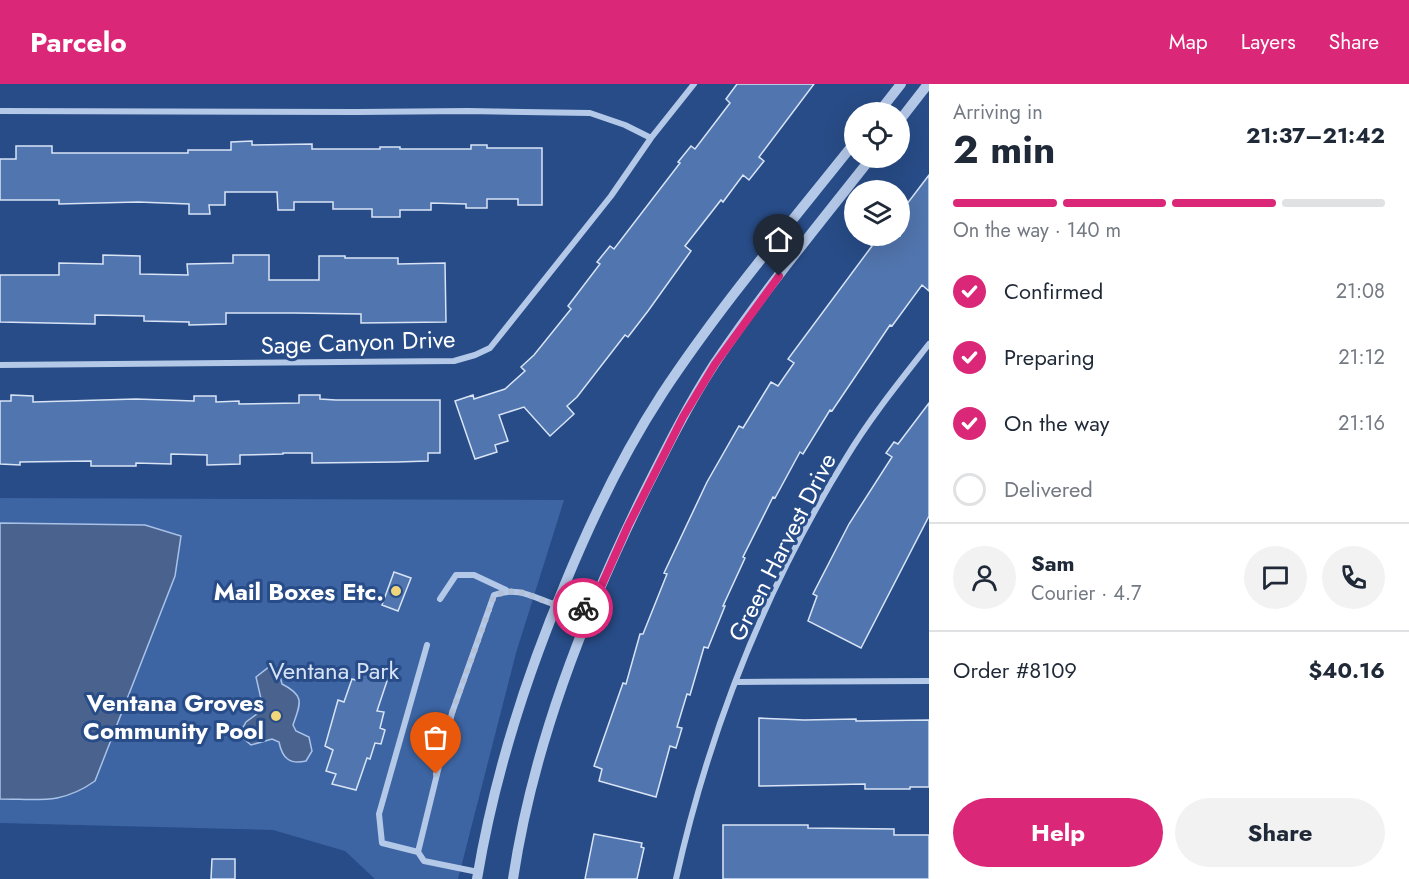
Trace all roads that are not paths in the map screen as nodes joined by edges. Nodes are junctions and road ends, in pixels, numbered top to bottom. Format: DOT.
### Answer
graph roads {
  1 [pos="694,84"];
  2 [pos="902,84"];
  3 [pos="928,84"];
  4 [pos="887,102"];
  5 [pos="910,107"];
  6 [pos="0,111"];
  7 [pos="651,138"];
  8 [pos="844,156"];
  9 [pos="863,168"];
  10 [pos="929,344"];
  11 [pos="0,365"];
  12 [pos="506,590"];
  13 [pos="440,599"];
  14 [pos="556,605"];
  15 [pos="591,609"];
  16 [pos="426,645"];
  17 [pos="929,681"];
  18 [pos="736,682"];
  19 [pos="418,852"];
  20 [pos="480,877"];
  21 [pos="513,879"];
  22 [pos="676,879"];
  1 -- 7 [label="street, Sage Canyon Drive"];
  2 -- 4 [label="street"];
  3 -- 5 [label="street"];
  6 -- 7 [label="street"];
  7 -- 11 [label="street, Sage Canyon Drive"];
  8 -- 14 [label="street"];
  9 -- 15 [label="street"];
  10 -- 18 [label="street, Green Harvest Drive"];
  12 -- 13 [label="street"];
  12 -- 14 [label="street"];
  12 -- 19 [label="street"];
  14 -- 15 [label="street"];
  14 -- 20 [label="street"];
  15 -- 21 [label="street"];
  16 -- 19 [label="street"];
  17 -- 18 [label="street, Green Harvest Drive"];
  18 -- 22 [label="street, Green Harvest Drive"];
  19 -- 20 [label="street"];
}
